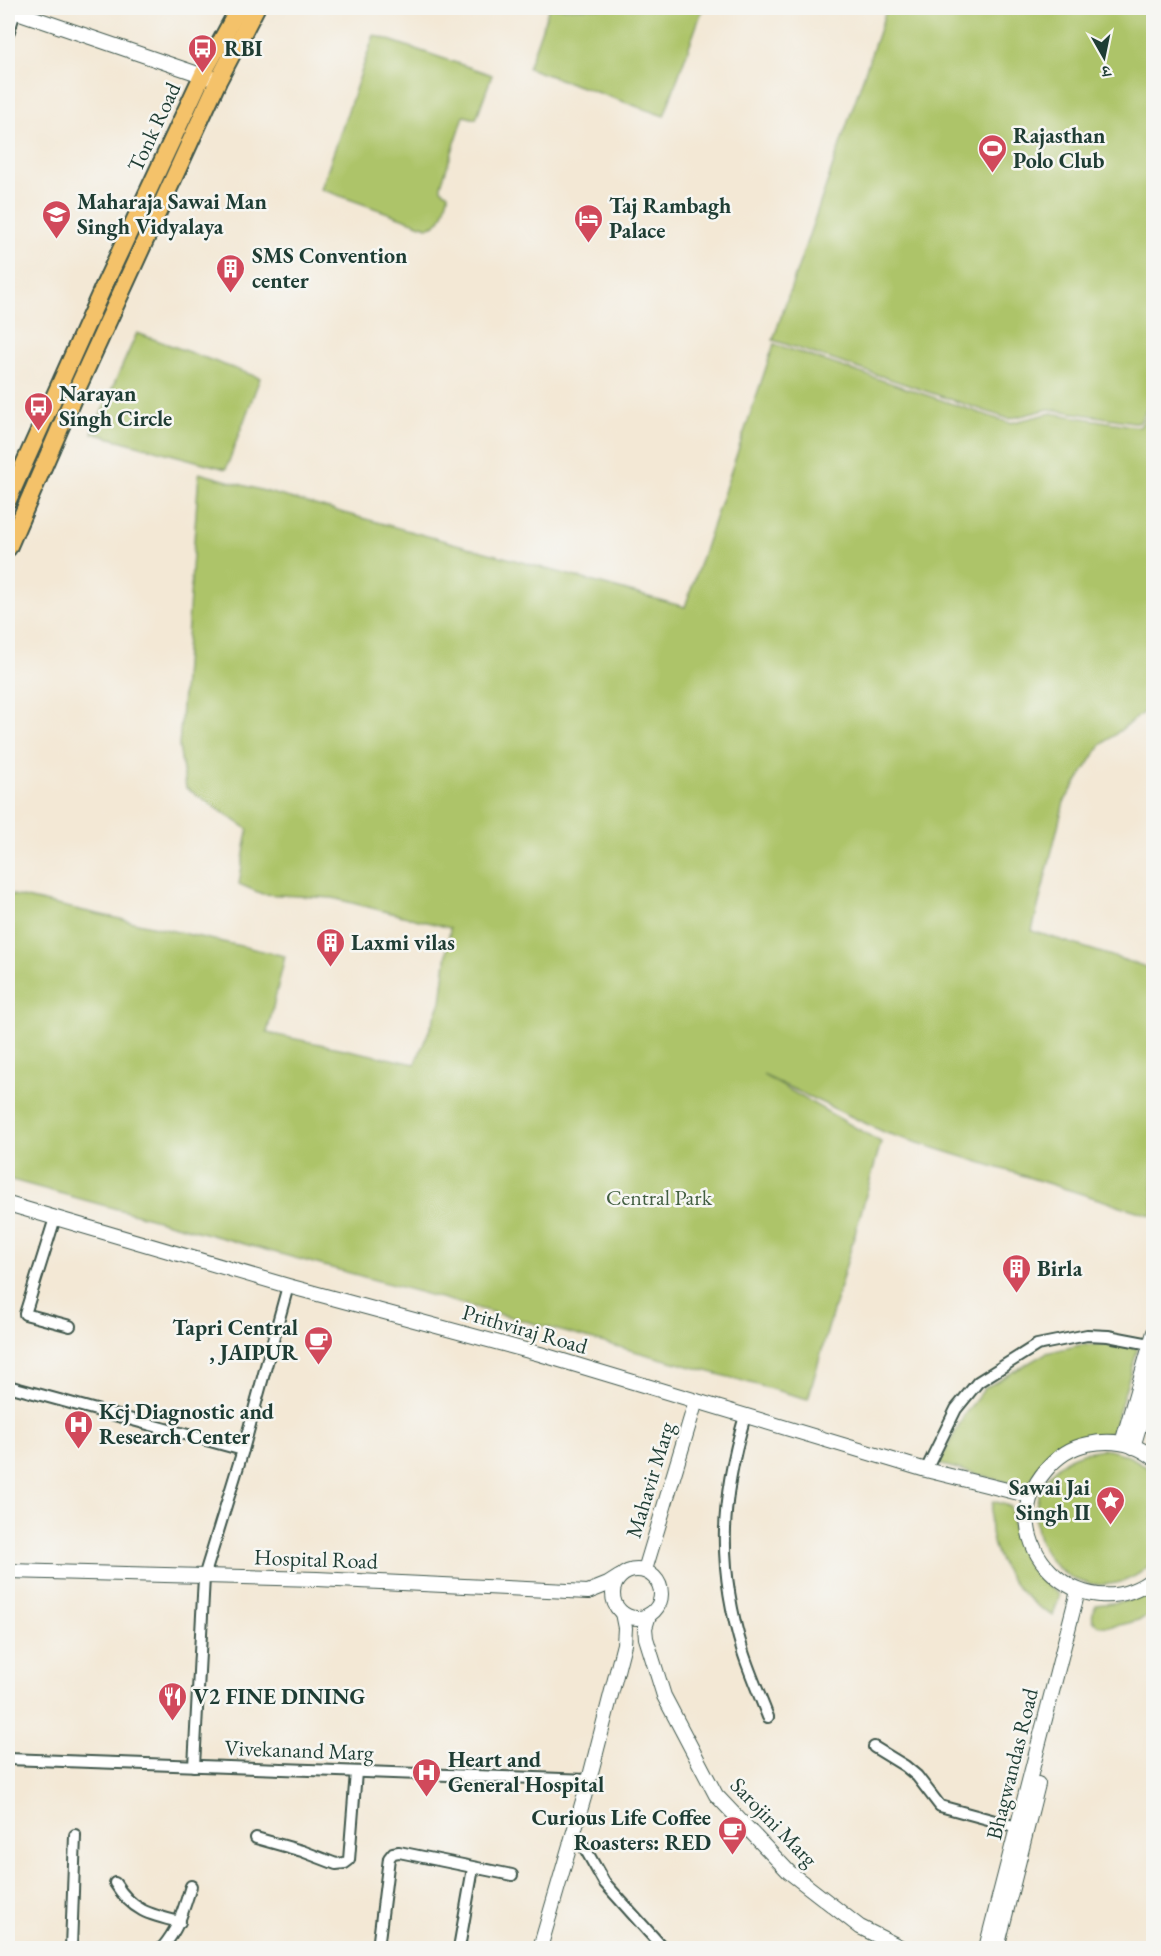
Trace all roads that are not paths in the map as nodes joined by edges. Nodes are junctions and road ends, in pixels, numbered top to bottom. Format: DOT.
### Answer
graph roads {
  1 [pos="239,8"];
  2 [pos="256,8"];
  3 [pos="11,10"];
  4 [pos="8,34"];
  5 [pos="211,78"];
  6 [pos="38,431"];
  7 [pos="8,465"];
  8 [pos="10,504"];
  9 [pos="8,548"];
  10 [pos="8,1204"];
  11 [pos="55,1218"];
  12 [pos="288,1286"];
  13 [pos="70,1326"];
  14 [pos="1152,1338"];
  15 [pos="1154,1377"];
  16 [pos="8,1386"];
  17 [pos="696,1401"];
  18 [pos="745,1416"];
  19 [pos="1128,1445"];
  20 [pos="243,1450"];
  21 [pos="1154,1458"];
  22 [pos="926,1470"];
  23 [pos="1031,1496"];
  24 [pos="645,1570"];
  25 [pos="8,1571"];
  26 [pos="204,1577"];
  27 [pos="619,1577"];
  28 [pos="1154,1578"];
  29 [pos="588,1592"];
  30 [pos="1082,1592"];
  31 [pos="613,1600"];
  32 [pos="622,1613"];
  33 [pos="649,1615"];
  34 [pos="620,1663"];
  35 [pos="652,1664"];
  36 [pos="768,1717"];
  37 [pos="874,1747"];
  38 [pos="8,1759"];
  39 [pos="194,1766"];
  40 [pos="356,1772"];
  41 [pos="590,1780"];
  42 [pos="1017,1827"];
  43 [pos="574,1829"];
  44 [pos="75,1835"];
  45 [pos="256,1838"];
  46 [pos="473,1868"];
  47 [pos="512,1875"];
  48 [pos="115,1883"];
  49 [pos="190,1886"];
  50 [pos="180,1922"];
  51 [pos="71,1948"];
  52 [pos="162,1948"];
  53 [pos="378,1948"];
  54 [pos="459,1948"];
  55 [pos="540,1948"];
  56 [pos="663,1948"];
  57 [pos="902,1948"];
  58 [pos="986,1948"];
  59 [pos="997,1948"];
  1 -- 5 [label="main road, Tonk Road"];
  2 -- 5 [label="main road"];
  3 -- 4 [label="street"];
  3 -- 5 [label="street"];
  5 -- 6 [label="main road, Tonk Road"];
  5 -- 8 [label="main road"];
  6 -- 7 [label="main road"];
  6 -- 8 [label="main road"];
  8 -- 9 [label="main road"];
  10 -- 11 [label="street, Prithviraj Road"];
  11 -- 12 [label="street, Prithviraj Road"];
  11 -- 13 [label="street"];
  12 -- 17 [label="street, Prithviraj Road"];
  12 -- 20 [label="street"];
  14 -- 19 [label="street"];
  14 -- 22 [label="street"];
  15 -- 19 [label="street"];
  16 -- 20 [label="street"];
  17 -- 18 [label="street, Prithviraj Road"];
  17 -- 24 [label="street, Mahavir Marg"];
  18 -- 22 [label="street, Prithviraj Road"];
  18 -- 36 [label="street"];
  19 -- 21 [label="street"];
  19 -- 23 [label="street"];
  20 -- 26 [label="street"];
  22 -- 23 [label="street, Prithviraj Road"];
  23 -- 30 [label="street"];
  24 -- 27 [label="street"];
  24 -- 33 [label="street"];
  25 -- 26 [label="street, Hospital Road"];
  26 -- 29 [label="street, Hospital Road"];
  26 -- 39 [label="street"];
  27 -- 29 [label="street, Hospital Road"];
  27 -- 31 [label="street"];
  28 -- 30 [label="street"];
  29 -- 31 [label="street"];
  30 -- 42 [label="street, Bhagwandas Road"];
  30 -- 59 [label="street, Bhagwandas Road"];
  31 -- 32 [label="street"];
  32 -- 33 [label="street"];
  32 -- 34 [label="street"];
  33 -- 35 [label="street, Sarojini Marg"];
  34 -- 35 [label="street"];
  34 -- 41 [label="street"];
  35 -- 57 [label="street, Sarojini Marg"];
  37 -- 42 [label="street"];
  38 -- 39 [label="street, Vivekanand Marg"];
  39 -- 40 [label="street, Vivekanand Marg"];
  40 -- 41 [label="street, Vivekanand Marg"];
  40 -- 45 [label="street"];
  41 -- 43 [label="street"];
  42 -- 58 [label="street, Bhagwandas Road"];
  43 -- 55 [label="street"];
  43 -- 56 [label="street"];
  44 -- 51 [label="street"];
  46 -- 47 [label="street"];
  46 -- 53 [label="street"];
  46 -- 54 [label="street"];
  48 -- 50 [label="street"];
  49 -- 50 [label="street"];
  50 -- 52 [label="street"];
}
